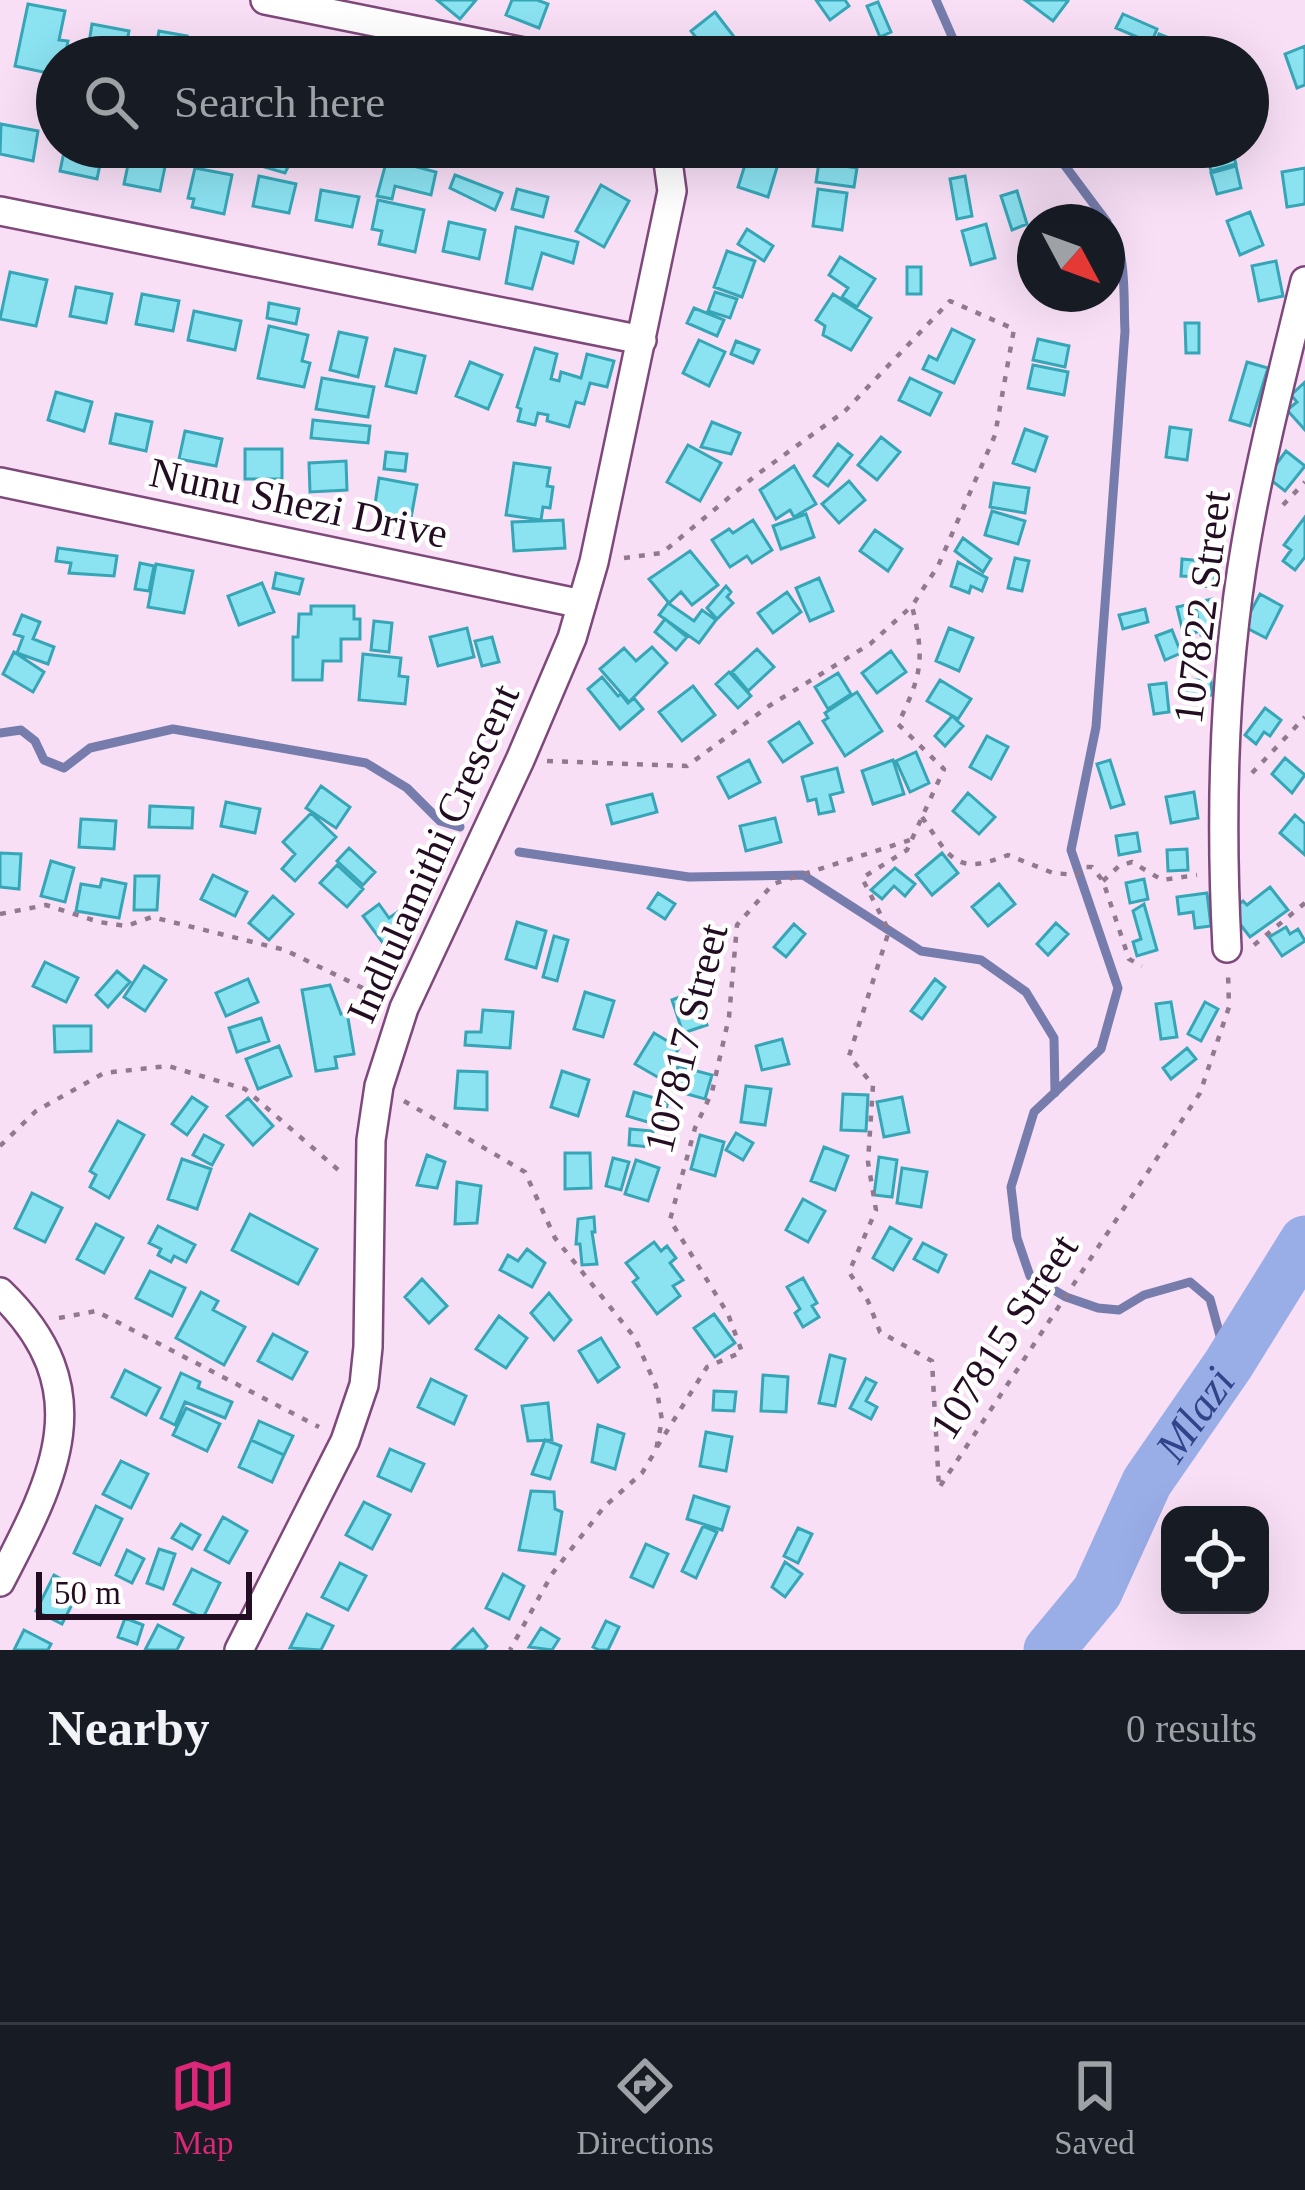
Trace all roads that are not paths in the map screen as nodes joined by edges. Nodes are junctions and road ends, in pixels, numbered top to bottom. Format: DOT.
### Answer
graph roads {
  1 [pos="265,0"];
  2 [pos="444,36"];
  3 [pos="669,168"];
  4 [pos="0,211"];
  5 [pos="1305,281"];
  6 [pos="642,340"];
  7 [pos="0,482"];
  8 [pos="582,604"];
  9 [pos="1227,948"];
  10 [pos="0,1292"];
  11 [pos="0,1582"];
  12 [pos="239,1650"];
  1 -- 2 [label="street"];
  3 -- 6 [label="street, Indlulamithi Crescent"];
  4 -- 6 [label="street"];
  5 -- 9 [label="street, 107822 Street"];
  6 -- 8 [label="street, Indlulamithi Crescent"];
  7 -- 8 [label="street, Nunu Shezi Drive"];
  8 -- 12 [label="street, Indlulamithi Crescent"];
  10 -- 11 [label="street"];
}
